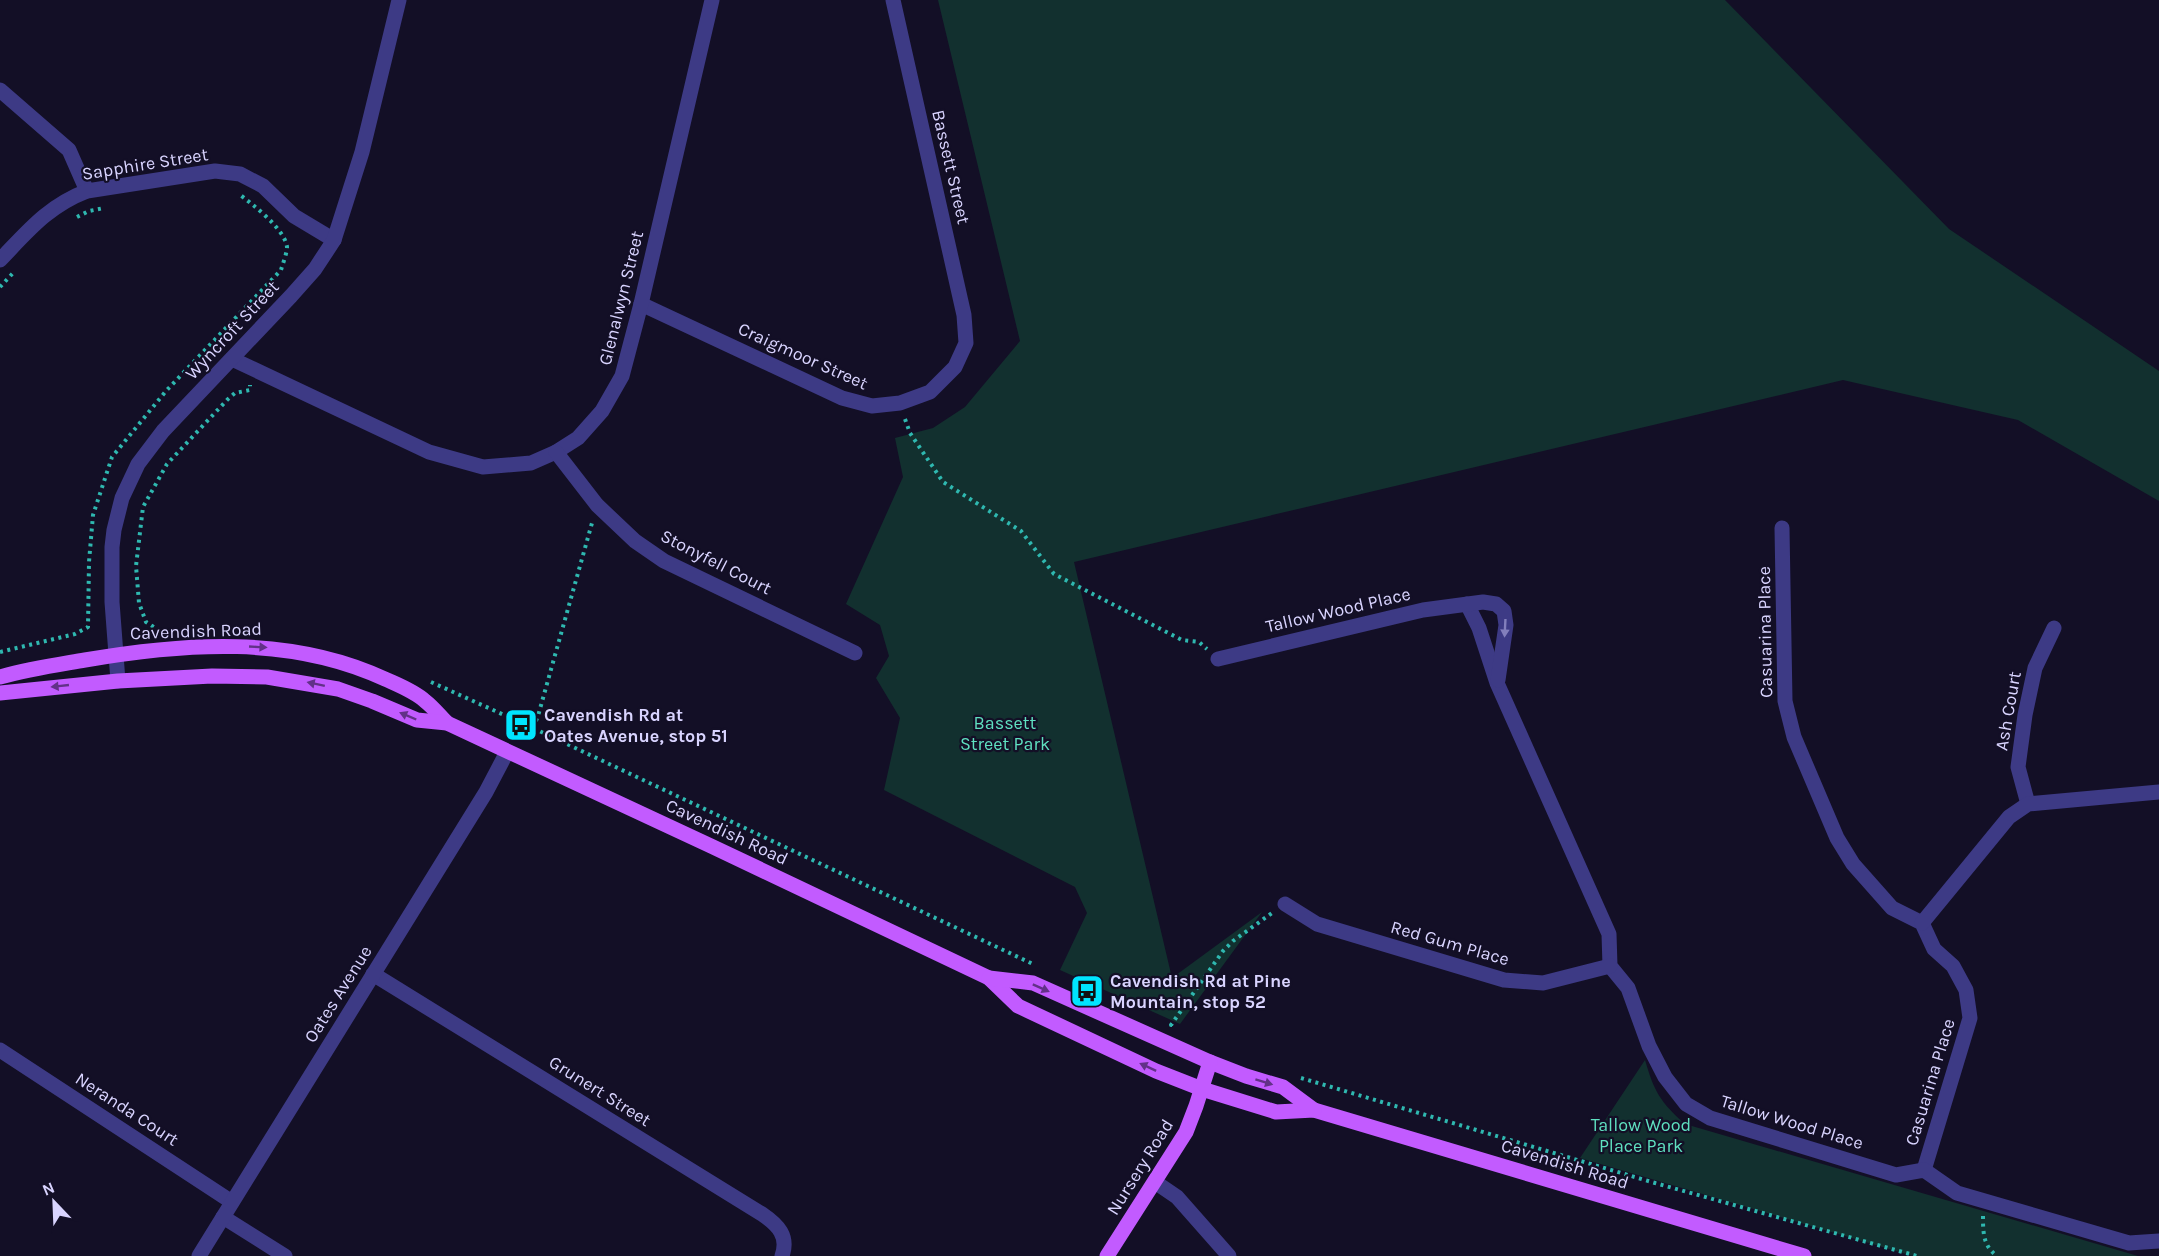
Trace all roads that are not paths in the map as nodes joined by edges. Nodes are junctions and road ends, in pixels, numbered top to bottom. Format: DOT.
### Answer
graph roads {
  1 [pos="399,0"];
  2 [pos="712,0"];
  3 [pos="893,0"];
  4 [pos="0,90"];
  5 [pos="87,191"];
  6 [pos="334,240"];
  7 [pos="0,260"];
  8 [pos="641,304"];
  9 [pos="966,343"];
  10 [pos="232,359"];
  11 [pos="556,452"];
  12 [pos="1782,528"];
  13 [pos="1467,604"];
  14 [pos="2054,628"];
  15 [pos="855,653"];
  16 [pos="116,654"];
  17 [pos="1218,659"];
  18 [pos="0,677"];
  19 [pos="118,681"];
  20 [pos="1497,683"];
  21 [pos="0,693"];
  22 [pos="447,723"];
  23 [pos="507,752"];
  24 [pos="2159,792"];
  25 [pos="2028,804"];
  26 [pos="1285,904"];
  27 [pos="1922,923"];
  28 [pos="1610,966"];
  29 [pos="373,974"];
  30 [pos="989,978"];
  31 [pos="0,1050"];
  32 [pos="1210,1062"];
  33 [pos="1202,1089"];
  34 [pos="1314,1110"];
  35 [pos="1924,1170"];
  36 [pos="1155,1182"];
  37 [pos="232,1202"];
  38 [pos="223,1217"];
  39 [pos="2159,1241"];
  40 [pos="199,1256"];
  41 [pos="285,1256"];
  42 [pos="782,1256"];
  43 [pos="1107,1256"];
  44 [pos="1229,1256"];
  45 [pos="1804,1256"];
  1 -- 6 [label="street, Wyncroft Street"];
  2 -- 8 [label="street, Glenalwyn Street"];
  3 -- 9 [label="street, Bassett Street"];
  4 -- 5 [label="street"];
  5 -- 6 [label="street, Sapphire Street"];
  5 -- 7 [label="street, Sapphire Street"];
  6 -- 10 [label="street, Wyncroft Street"];
  8 -- 9 [label="street, Craigmoor Street"];
  8 -- 11 [label="street, Glenalwyn Street"];
  10 -- 11 [label="street, Glenalwyn Street"];
  10 -- 16 [label="street, Wyncroft Street"];
  11 -- 15 [label="street, Stonyfell Court"];
  12 -- 27 [label="street, Casuarina Place"];
  13 -- 17 [label="street, Tallow Wood Place"];
  13 -- 20 [label="street"];
  13 -- 20 [label="street, Tallow Wood Place, one-way"];
  14 -- 25 [label="street, Ash Court"];
  16 -- 18 [label="main road, Cavendish Road"];
  16 -- 19 [label="street, Wyncroft Street"];
  16 -- 22 [label="main road, Cavendish Road, one-way"];
  19 -- 21 [label="main road, Cavendish Road, one-way"];
  22 -- 19 [label="main road, Cavendish Road, one-way"];
  20 -- 28 [label="street"];
  22 -- 23 [label="main road, Cavendish Road"];
  23 -- 29 [label="street, Oates Avenue"];
  23 -- 30 [label="main road, Cavendish Road"];
  24 -- 25 [label="street"];
  25 -- 27 [label="street"];
  26 -- 28 [label="street, Red Gum Place"];
  27 -- 35 [label="street, Casuarina Place"];
  28 -- 35 [label="street, Tallow Wood Place"];
  29 -- 37 [label="street, Oates Avenue"];
  29 -- 42 [label="street, Grunert Street"];
  30 -- 32 [label="main road, Cavendish Road, one-way"];
  33 -- 30 [label="main road, Cavendish Road, one-way"];
  31 -- 37 [label="street, Neranda Court"];
  32 -- 33 [label="main road, Nursery Road"];
  32 -- 34 [label="main road, Cavendish Road, one-way"];
  33 -- 34 [label="main road, Cavendish Road"];
  33 -- 36 [label="main road, Nursery Road"];
  34 -- 45 [label="main road, Cavendish Road"];
  35 -- 39 [label="street"];
  36 -- 43 [label="main road, Nursery Road"];
  36 -- 44 [label="street"];
  37 -- 38 [label="street, Oates Avenue"];
  38 -- 40 [label="street, Oates Avenue"];
  38 -- 41 [label="street"];
}
